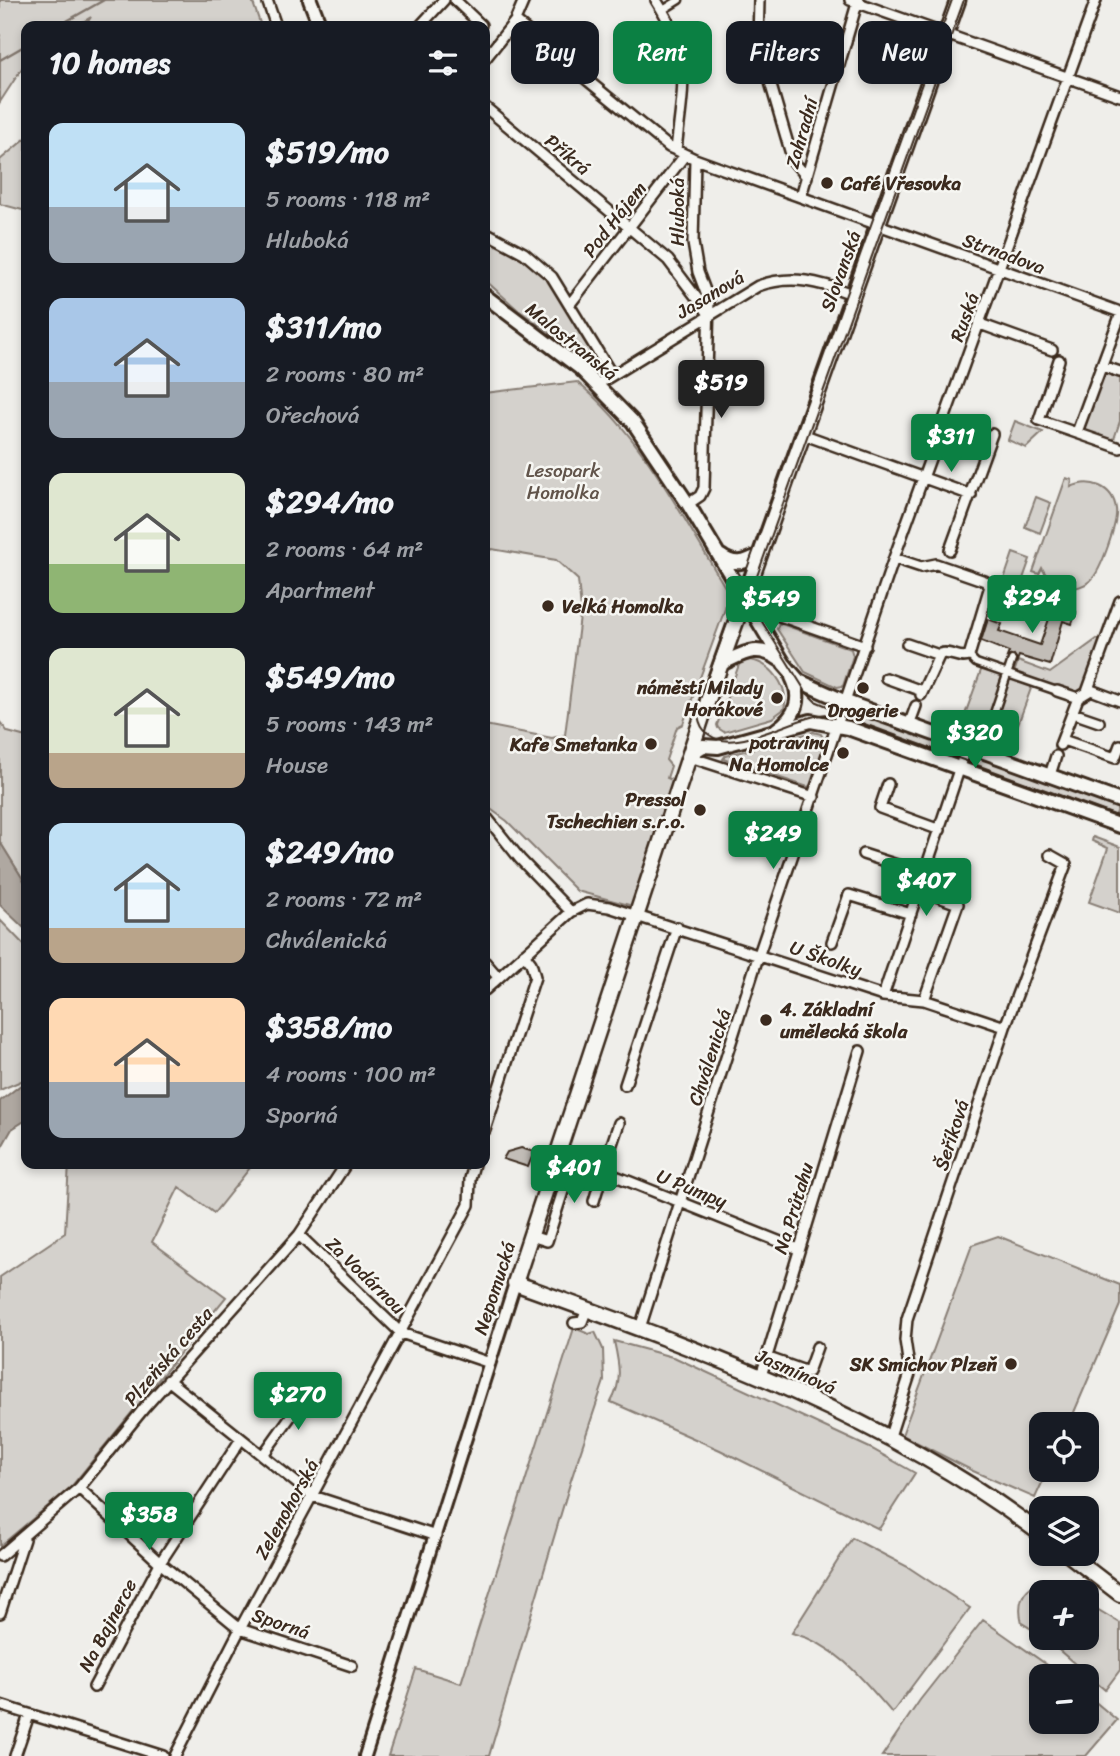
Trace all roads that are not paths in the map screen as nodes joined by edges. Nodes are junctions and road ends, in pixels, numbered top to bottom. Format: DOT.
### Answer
graph roads {
  1 [pos="267,0"];
  2 [pos="310,0"];
  3 [pos="444,0"];
  4 [pos="455,0"];
  5 [pos="524,0"];
  6 [pos="656,0"];
  7 [pos="679,0"];
  8 [pos="759,0"];
  9 [pos="958,0"];
  10 [pos="1096,0"];
  11 [pos="855,1"];
  12 [pos="663,10"];
  13 [pos="515,20"];
  14 [pos="274,21"];
  15 [pos="318,21"];
  16 [pos="425,21"];
  17 [pos="477,21"];
  18 [pos="910,21"];
  19 [pos="951,21"];
  20 [pos="952,36"];
  21 [pos="490,52"];
  22 [pos="1069,78"];
  23 [pos="928,84"];
  24 [pos="1120,96"];
  25 [pos="490,111"];
  26 [pos="676,150"];
  27 [pos="690,157"];
  28 [pos="807,177"];
  29 [pos="802,196"];
  30 [pos="877,225"];
  31 [pos="629,227"];
  32 [pos="490,236"];
  33 [pos="999,270"];
  34 [pos="852,294"];
  35 [pos="490,300"];
  36 [pos="570,304"];
  37 [pos="709,314"];
  38 [pos="1120,314"];
  39 [pos="980,324"];
  40 [pos="1052,350"];
  41 [pos="1059,359"];
  42 [pos="1102,366"];
  43 [pos="1120,372"];
  44 [pos="612,375"];
  45 [pos="598,384"];
  46 [pos="1077,432"];
  47 [pos="802,434"];
  48 [pos="992,434"];
  49 [pos="1120,447"];
  50 [pos="923,480"];
  51 [pos="971,495"];
  52 [pos="688,505"];
  53 [pos="714,548"];
  54 [pos="950,550"];
  55 [pos="759,555"];
  56 [pos="894,558"];
  57 [pos="745,601"];
  58 [pos="1120,601"];
  59 [pos="907,644"];
  60 [pos="865,646"];
  61 [pos="939,655"];
  62 [pos="969,656"];
  63 [pos="1012,660"];
  64 [pos="721,664"];
  65 [pos="786,668"];
  66 [pos="1007,674"];
  67 [pos="886,678"];
  68 [pos="1057,691"];
  69 [pos="1089,691"];
  70 [pos="1078,698"];
  71 [pos="1120,701"];
  72 [pos="846,702"];
  73 [pos="916,706"];
  74 [pos="1073,713"];
  75 [pos="1099,722"];
  76 [pos="909,725"];
  77 [pos="837,727"];
  78 [pos="698,731"];
  79 [pos="771,733"];
  80 [pos="985,740"];
  81 [pos="1120,745"];
  82 [pos="967,746"];
  83 [pos="712,747"];
  84 [pos="691,756"];
  85 [pos="1056,756"];
  86 [pos="960,768"];
  87 [pos="1050,775"];
  88 [pos="888,784"];
  89 [pos="814,797"];
  90 [pos="1120,801"];
  91 [pos="490,825"];
  92 [pos="1120,826"];
  93 [pos="940,830"];
  94 [pos="863,853"];
  95 [pos="1050,855"];
  96 [pos="925,874"];
  97 [pos="919,890"];
  98 [pos="571,912"];
  99 [pos="911,914"];
  100 [pos="637,915"];
  101 [pos="677,927"];
  102 [pos="832,942"];
  103 [pos="524,954"];
  104 [pos="759,954"];
  105 [pos="490,968"];
  106 [pos="498,977"];
  107 [pos="490,984"];
  108 [pos="883,996"];
  109 [pos="924,1000"];
  110 [pos="1005,1027"];
  111 [pos="860,1051"];
  112 [pos="625,1086"];
  113 [pos="490,1115"];
  114 [pos="619,1123"];
  115 [pos="573,1160"];
  116 [pos="342,1169"];
  117 [pos="473,1169"];
  118 [pos="603,1171"];
  119 [pos="594,1201"];
  120 [pos="681,1203"];
  121 [pos="299,1235"];
  122 [pos="531,1236"];
  123 [pos="798,1249"];
  124 [pos="515,1283"];
  125 [pos="587,1309"];
  126 [pos="574,1323"];
  127 [pos="640,1328"];
  128 [pos="401,1333"];
  129 [pos="817,1347"];
  130 [pos="766,1357"];
  131 [pos="490,1363"];
  132 [pos="761,1376"];
  133 [pos="168,1380"];
  134 [pos="308,1391"];
  135 [pos="242,1439"];
  136 [pos="888,1439"];
  137 [pos="263,1455"];
  138 [pos="79,1488"];
  139 [pos="313,1496"];
  140 [pos="1029,1525"];
  141 [pos="436,1536"];
  142 [pos="24,1539"];
  143 [pos="0,1556"];
  144 [pos="160,1563"];
  145 [pos="1084,1566"];
  146 [pos="1120,1594"];
  147 [pos="0,1613"];
  148 [pos="240,1629"];
  149 [pos="352,1666"];
  150 [pos="94,1687"];
  151 [pos="0,1705"];
  152 [pos="29,1715"];
  153 [pos="15,1756"];
  154 [pos="163,1756"];
  155 [pos="175,1756"];
  156 [pos="365,1756"];
  1 -- 14 [label="street"];
  2 -- 15 [label="main road"];
  3 -- 16 [label="street"];
  4 -- 17 [label="street"];
  5 -- 13 [label="street"];
  6 -- 12 [label="street, Hluboká"];
  7 -- 12 [label="street"];
  8 -- 28 [label="street"];
  9 -- 19 [label="main road, Slovanská"];
  10 -- 22 [label="street, Ruská"];
  11 -- 18 [label="street"];
  11 -- 28 [label="street, Zahradní"];
  12 -- 26 [label="street, Hluboká"];
  13 -- 21 [label="street"];
  13 -- 26 [label="street"];
  20 -- 22 [label="street"];
  22 -- 24 [label="street"];
  22 -- 33 [label="street, Ruská"];
  23 -- 30 [label="main road, Slovanská"];
  25 -- 31 [label="street, Příkrá"];
  26 -- 27 [label="street, Hluboká"];
  27 -- 29 [label="street, Strnadova"];
  27 -- 31 [label="street, Pod Hájem"];
  27 -- 37 [label="street, Hluboká"];
  28 -- 29 [label="street, Zahradní"];
  29 -- 30 [label="street, Strnadova"];
  30 -- 33 [label="street, Strnadova"];
  30 -- 34 [label="main road, Slovanská"];
  31 -- 36 [label="street, Pod Hájem"];
  31 -- 37 [label="street, Hluboká"];
  32 -- 36 [label="street, Malostranská"];
  33 -- 38 [label="street, Strnadova"];
  33 -- 39 [label="street, Ruská"];
  34 -- 37 [label="street, Jasanová"];
  34 -- 47 [label="main road, Slovanská"];
  35 -- 45 [label="main road, Malostranská"];
  36 -- 44 [label="street, Malostranská"];
  37 -- 44 [label="street, Jasanová"];
  37 -- 52 [label="street, Hluboká"];
  38 -- 42 [label="street"];
  39 -- 40 [label="street"];
  39 -- 50 [label="street, Ruská"];
  41 -- 46 [label="street"];
  42 -- 43 [label="street"];
  42 -- 46 [label="street"];
  44 -- 45 [label="street, Jasanová"];
  45 -- 52 [label="main road, Malostranská"];
  46 -- 49 [label="street"];
  47 -- 50 [label="street"];
  47 -- 55 [label="main road, Slovanská"];
  48 -- 51 [label="street"];
  50 -- 51 [label="street"];
  50 -- 56 [label="street, Ruská"];
  51 -- 54 [label="street"];
  52 -- 53 [label="main road, Malostranská"];
  53 -- 55 [label="main road"];
  53 -- 57 [label="main road, Malostranská"];
  55 -- 57 [label="main road, Slovanská"];
  56 -- 60 [label="street, Ruská"];
  56 -- 62 [label="street"];
  57 -- 60 [label="street"];
  57 -- 64 [label="main road"];
  57 -- 65 [label="main road"];
  58 -- 69 [label="street"];
  59 -- 61 [label="street"];
  60 -- 72 [label="street"];
  61 -- 62 [label="street"];
  61 -- 67 [label="street"];
  62 -- 66 [label="street"];
  63 -- 66 [label="street"];
  64 -- 65 [label="main road"];
  64 -- 78 [label="main road"];
  65 -- 72 [label="main road"];
  65 -- 79 [label="main road"];
  66 -- 68 [label="street"];
  66 -- 80 [label="street"];
  68 -- 70 [label="street"];
  69 -- 70 [label="street"];
  69 -- 71 [label="street"];
  70 -- 74 [label="street"];
  72 -- 76 [label="main road"];
  72 -- 77 [label="street"];
  73 -- 76 [label="street"];
  74 -- 75 [label="street"];
  74 -- 81 [label="street"];
  76 -- 82 [label="main road"];
  77 -- 79 [label="main road"];
  77 -- 86 [label="main road"];
  77 -- 89 [label="street"];
  78 -- 83 [label="main road"];
  78 -- 84 [label="main road"];
  79 -- 83 [label="main road"];
  82 -- 86 [label="street"];
  82 -- 87 [label="main road"];
  83 -- 84 [label="main road"];
  84 -- 89 [label="street"];
  84 -- 100 [label="main road, Nepomucká"];
  85 -- 87 [label="street"];
  86 -- 92 [label="main road"];
  86 -- 93 [label="street"];
  87 -- 90 [label="main road"];
  88 -- 93 [label="street"];
  89 -- 104 [label="street, Chválenická"];
  91 -- 98 [label="street"];
  93 -- 96 [label="street"];
  94 -- 96 [label="street"];
  95 -- 110 [label="street, Šeříková"];
  96 -- 97 [label="street"];
  97 -- 99 [label="street"];
  97 -- 109 [label="street"];
  98 -- 100 [label="street"];
  98 -- 103 [label="street"];
  99 -- 102 [label="street"];
  99 -- 108 [label="street"];
  100 -- 101 [label="street, U Školky"];
  100 -- 122 [label="main road, Nepomucká"];
  101 -- 104 [label="street, U Školky"];
  101 -- 112 [label="street"];
  103 -- 106 [label="street"];
  103 -- 113 [label="street"];
  104 -- 108 [label="street, U Školky"];
  104 -- 120 [label="street, Chválenická"];
  105 -- 106 [label="street"];
  106 -- 107 [label="street"];
  108 -- 109 [label="street, U Školky"];
  109 -- 110 [label="street, U Školky"];
  110 -- 136 [label="street, Šeříková"];
  111 -- 123 [label="street, Na Průtahu"];
  114 -- 118 [label="street"];
  115 -- 122 [label="street"];
  116 -- 121 [label="street, Plzeňská cesta"];
  117 -- 128 [label="street, Zelenohorská"];
  118 -- 119 [label="street"];
  118 -- 120 [label="street, U Pumpy"];
  120 -- 123 [label="street, U Pumpy"];
  120 -- 127 [label="street, Chválenická"];
  121 -- 128 [label="street, Za Vodárnou"];
  121 -- 133 [label="street, Plzeňská cesta"];
  122 -- 124 [label="main road, Nepomucká"];
  123 -- 130 [label="street, Na Průtahu"];
  124 -- 125 [label="main road, Jasmínová"];
  124 -- 131 [label="street, Nepomucká"];
  125 -- 126 [label="street"];
  125 -- 127 [label="main road, Jasmínová"];
  127 -- 132 [label="main road, Jasmínová"];
  128 -- 131 [label="street, Za Vodárnou"];
  128 -- 139 [label="street, Zelenohorská"];
  129 -- 130 [label="street"];
  130 -- 132 [label="street, Na Průtahu"];
  131 -- 141 [label="street, Nepomucká"];
  132 -- 136 [label="main road, Jasmínová"];
  133 -- 135 [label="street"];
  133 -- 138 [label="street, Plzeňská cesta"];
  134 -- 137 [label="street"];
  135 -- 137 [label="street"];
  135 -- 144 [label="street, Na Bajnerce"];
  136 -- 140 [label="main road, Jasmínová"];
  137 -- 139 [label="street"];
  138 -- 142 [label="street, Plzeňská cesta"];
  138 -- 144 [label="street, Sporná"];
  139 -- 141 [label="street"];
  139 -- 148 [label="street, Zelenohorská"];
  141 -- 156 [label="street, Nepomucká"];
  142 -- 143 [label="street, Plzeňská cesta"];
  142 -- 147 [label="street"];
  144 -- 148 [label="street, Sporná"];
  144 -- 150 [label="street, Na Bajnerce"];
  145 -- 146 [label="main road"];
  148 -- 149 [label="street, Sporná"];
  148 -- 155 [label="street, Zelenohorská"];
  151 -- 152 [label="street"];
  152 -- 153 [label="street"];
  152 -- 154 [label="street"];
}
